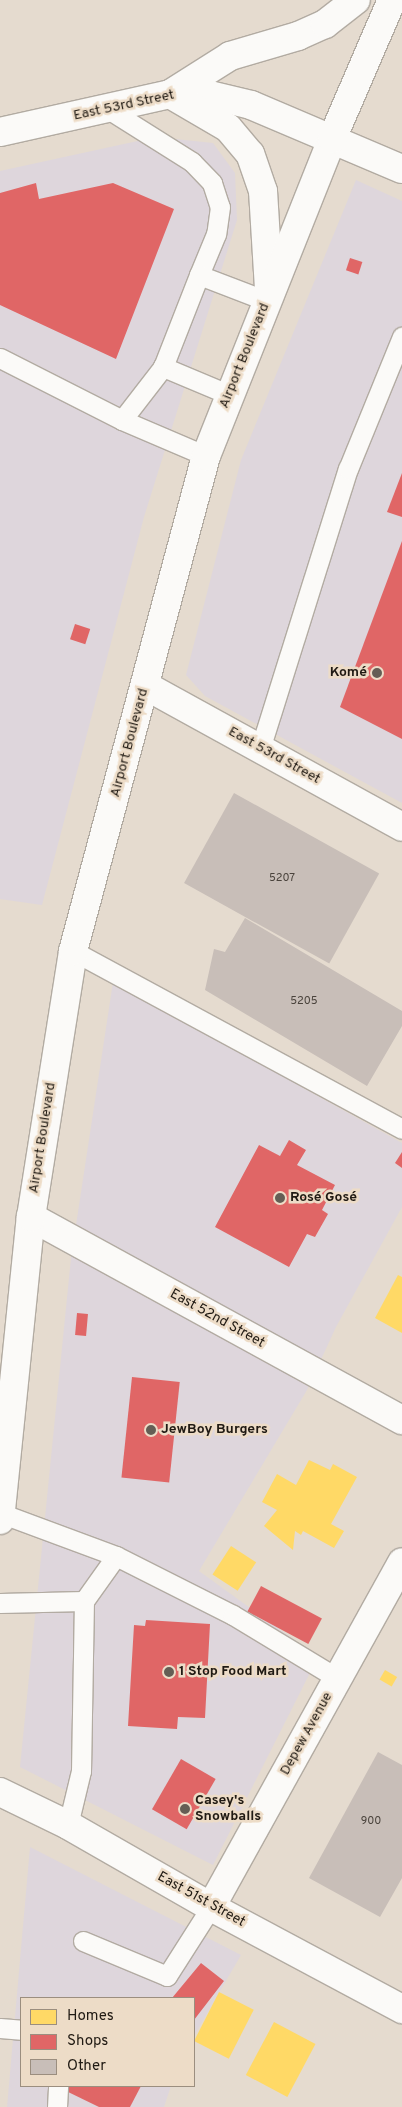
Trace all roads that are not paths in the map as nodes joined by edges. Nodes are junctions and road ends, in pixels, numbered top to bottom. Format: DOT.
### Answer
graph roads {
  1 [pos="356,0"];
  2 [pos="392,0"];
  3 [pos="170,94"];
  4 [pos="108,109"];
  5 [pos="0,132"];
  6 [pos="332,139"];
  7 [pos="402,169"];
  8 [pos="199,275"];
  9 [pos="268,298"];
  10 [pos="402,337"];
  11 [pos="0,358"];
  12 [pos="164,367"];
  13 [pos="230,394"];
  14 [pos="122,420"];
  15 [pos="206,456"];
  16 [pos="146,686"];
  17 [pos="260,749"];
  18 [pos="402,827"];
  19 [pos="73,951"];
  20 [pos="402,1129"];
  21 [pos="31,1217"];
  22 [pos="402,1420"];
  23 [pos="0,1513"];
  24 [pos="0,1520"];
  25 [pos="116,1556"];
  26 [pos="402,1562"];
  27 [pos="0,1602"];
  28 [pos="84,1602"];
  29 [pos="338,1678"];
  30 [pos="0,1792"];
  31 [pos="68,1825"];
  32 [pos="211,1907"];
  33 [pos="84,1941"];
  34 [pos="402,2009"];
  35 [pos="0,2028"];
  36 [pos="20,2030"];
  37 [pos="58,2087"];
  38 [pos="56,2107"];
  1 -- 3 [label="main road"];
  2 -- 6 [label="main road, Airport Boulevard"];
  3 -- 4 [label="main road, East 53rd Street"];
  3 -- 6 [label="main road, East 53rd Street"];
  3 -- 9 [label="main road"];
  4 -- 5 [label="main road, East 53rd Street"];
  4 -- 8 [label="lane"];
  6 -- 7 [label="main road, East 53rd Street"];
  6 -- 9 [label="main road, Airport Boulevard"];
  8 -- 9 [label="lane"];
  8 -- 12 [label="lane"];
  9 -- 13 [label="main road, Airport Boulevard"];
  10 -- 17 [label="lane"];
  11 -- 14 [label="lane"];
  12 -- 13 [label="lane"];
  12 -- 14 [label="lane"];
  13 -- 15 [label="main road, Airport Boulevard"];
  14 -- 15 [label="lane"];
  15 -- 16 [label="main road, Airport Boulevard"];
  16 -- 17 [label="main road, East 53rd Street"];
  16 -- 19 [label="main road, Airport Boulevard"];
  17 -- 18 [label="main road, East 53rd Street"];
  19 -- 20 [label="lane"];
  19 -- 21 [label="main road, Airport Boulevard"];
  21 -- 22 [label="main road, East 52nd Street"];
  21 -- 23 [label="main road, Airport Boulevard"];
  23 -- 24 [label="main road, Airport Boulevard"];
  23 -- 25 [label="lane"];
  25 -- 28 [label="lane"];
  25 -- 29 [label="lane"];
  26 -- 29 [label="main road, Depew Avenue"];
  27 -- 28 [label="lane"];
  28 -- 31 [label="lane"];
  29 -- 32 [label="main road, Depew Avenue"];
  30 -- 31 [label="main road, East 51st Street"];
  31 -- 32 [label="main road, East 51st Street"];
  32 -- 33 [label="lane"];
  32 -- 34 [label="main road, East 51st Street"];
  35 -- 36 [label="lane"];
  37 -- 38 [label="lane"];
}
